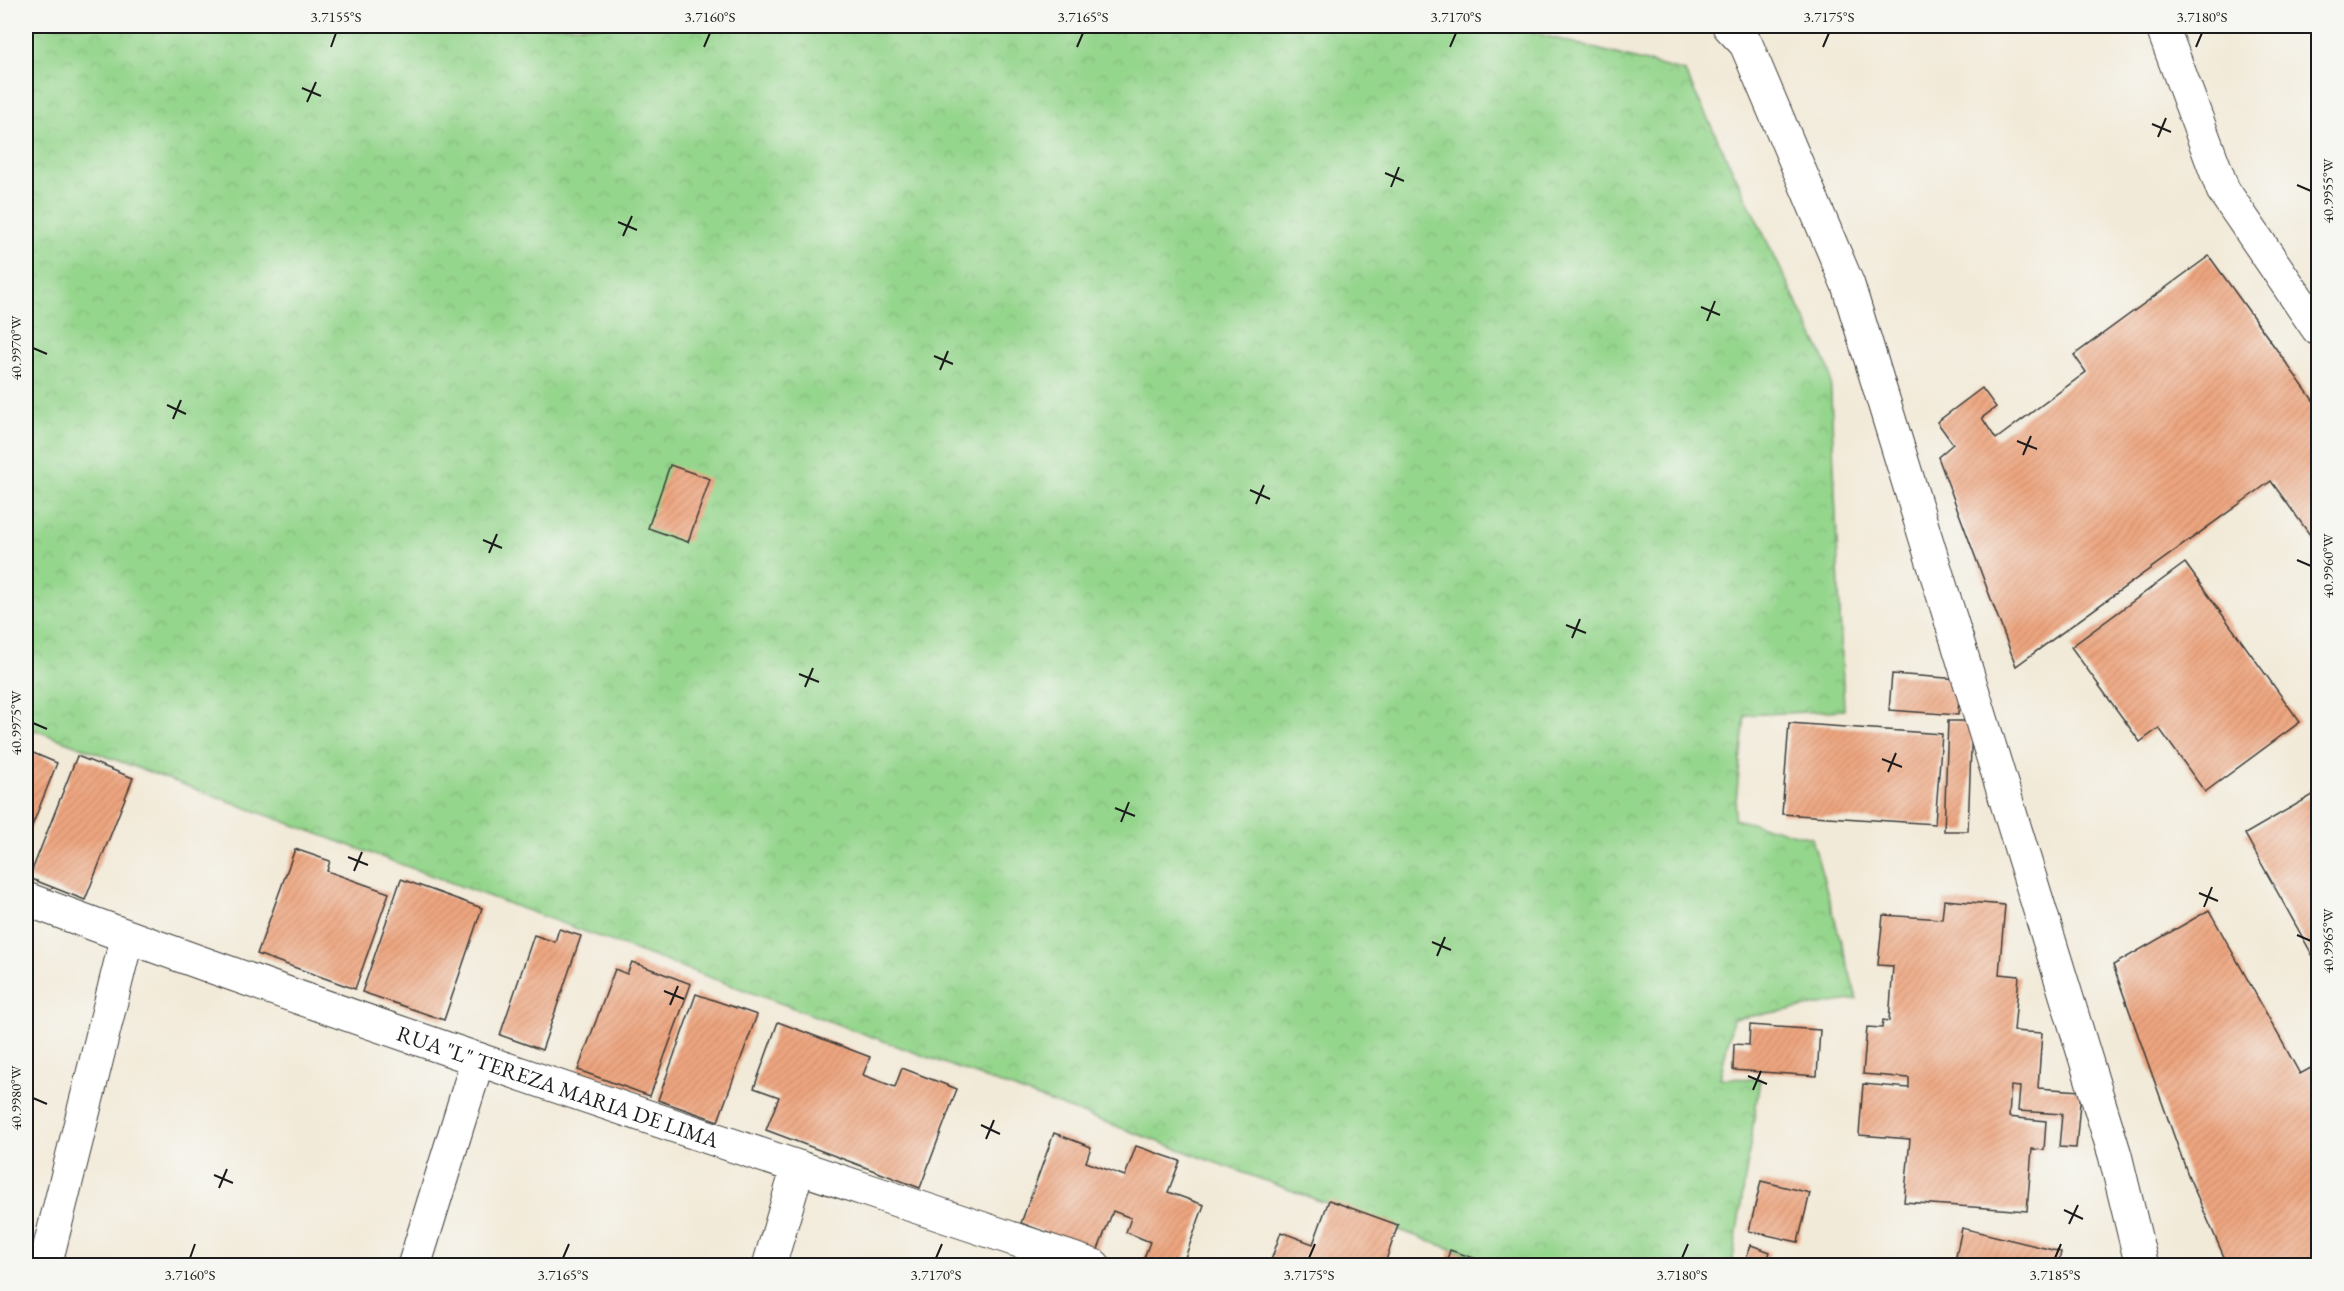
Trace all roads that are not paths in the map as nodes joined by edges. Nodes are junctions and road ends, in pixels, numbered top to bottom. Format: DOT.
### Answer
graph roads {
  1 [pos="1729,26"];
  2 [pos="2162,26"];
  3 [pos="2319,329"];
  4 [pos="26,899"];
  5 [pos="127,937"];
  6 [pos="478,1059"];
  7 [pos="798,1167"];
  8 [pos="45,1266"];
  9 [pos="414,1266"];
  10 [pos="769,1266"];
  11 [pos="1094,1266"];
  12 [pos="2142,1266"];
  1 -- 12 [label="street"];
  2 -- 3 [label="street"];
  4 -- 5 [label="street, RUA \"L\" TEREZA MARIA DE LIMA"];
  5 -- 6 [label="street, RUA \"L\" TEREZA MARIA DE LIMA"];
  5 -- 8 [label="street"];
  6 -- 7 [label="street, RUA \"L\" TEREZA MARIA DE LIMA"];
  6 -- 9 [label="street"];
  7 -- 10 [label="street"];
  7 -- 11 [label="street, RUA \"L\" TEREZA MARIA DE LIMA"];
}
